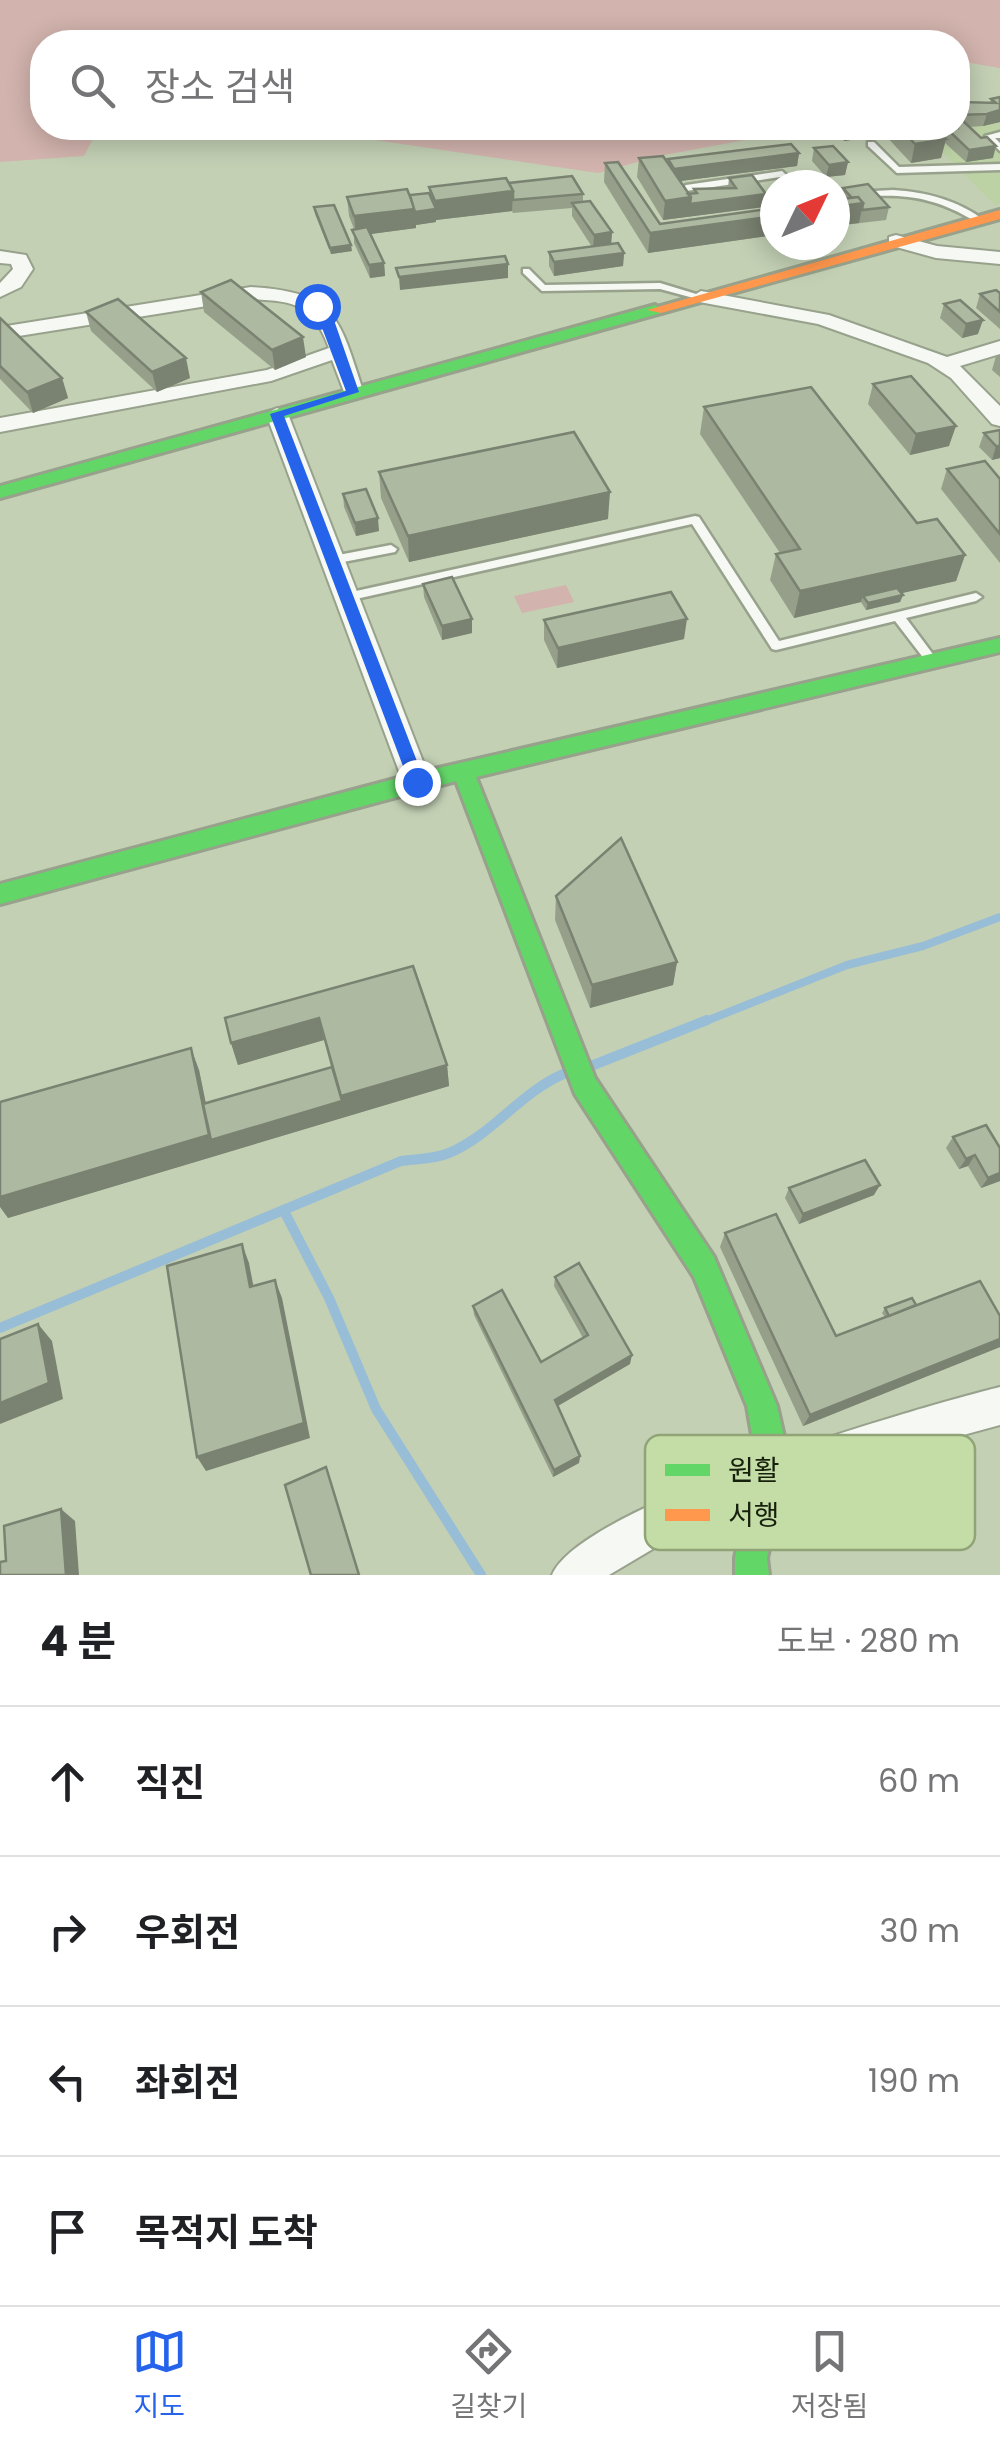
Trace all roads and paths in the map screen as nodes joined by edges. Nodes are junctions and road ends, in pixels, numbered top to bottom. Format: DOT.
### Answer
graph roads {
  1 [pos="1000,135"];
  2 [pos="871,144"];
  3 [pos="1000,148"];
  4 [pos="1000,167"];
  5 [pos="760,177"];
  6 [pos="686,188"];
  7 [pos="850,195"];
  8 [pos="990,217"];
  9 [pos="896,241"];
  10 [pos="0,256"];
  11 [pos="1000,258"];
  12 [pos="526,271"];
  13 [pos="0,290"];
  14 [pos="701,297"];
  15 [pos="0,334"];
  16 [pos="1000,347"];
  17 [pos="339,351"];
  18 [pos="944,364"];
  19 [pos="353,392"];
  20 [pos="277,414"];
  21 [pos="1000,420"];
  22 [pos="0,425"];
  23 [pos="0,492"];
  24 [pos="391,548"];
  25 [pos="333,560"];
  26 [pos="347,597"];
  27 [pos="976,597"];
  28 [pos="898,616"];
  29 [pos="1000,645"];
  30 [pos="932,661"];
  31 [pos="462,772"];
  32 [pos="417,782"];
  33 [pos="0,894"];
  34 [pos="1000,1406"];
  35 [pos="768,1435"];
  36 [pos="887,1435"];
  37 [pos="645,1533"];
  38 [pos="753,1550"];
  39 [pos="572,1575"];
  40 [pos="752,1575"];
  1 -- 3 [label="lane"];
  2 -- 4 [label="lane"];
  5 -- 6 [label="lane"];
  7 -- 8 [label="lane"];
  8 -- 9 [label="street"];
  9 -- 11 [label="street"];
  9 -- 14 [label="street"];
  10 -- 13 [label="street"];
  12 -- 14 [label="lane"];
  14 -- 18 [label="street"];
  14 -- 19 [label="street"];
  15 -- 17 [label="street"];
  16 -- 18 [label="street"];
  17 -- 19 [label="street"];
  17 -- 22 [label="street"];
  18 -- 21 [label="street"];
  19 -- 20 [label="street"];
  20 -- 23 [label="street"];
  20 -- 25 [label="street"];
  24 -- 25 [label="lane"];
  25 -- 26 [label="street"];
  26 -- 28 [label="lane"];
  26 -- 32 [label="street"];
  27 -- 28 [label="lane"];
  28 -- 30 [label="lane"];
  29 -- 30 [label="street"];
  30 -- 31 [label="street"];
  31 -- 32 [label="street"];
  31 -- 35 [label="street"];
  32 -- 33 [label="street"];
  34 -- 36 [label="street"];
  37 -- 39 [label="street"];
  38 -- 40 [label="street"];
}
